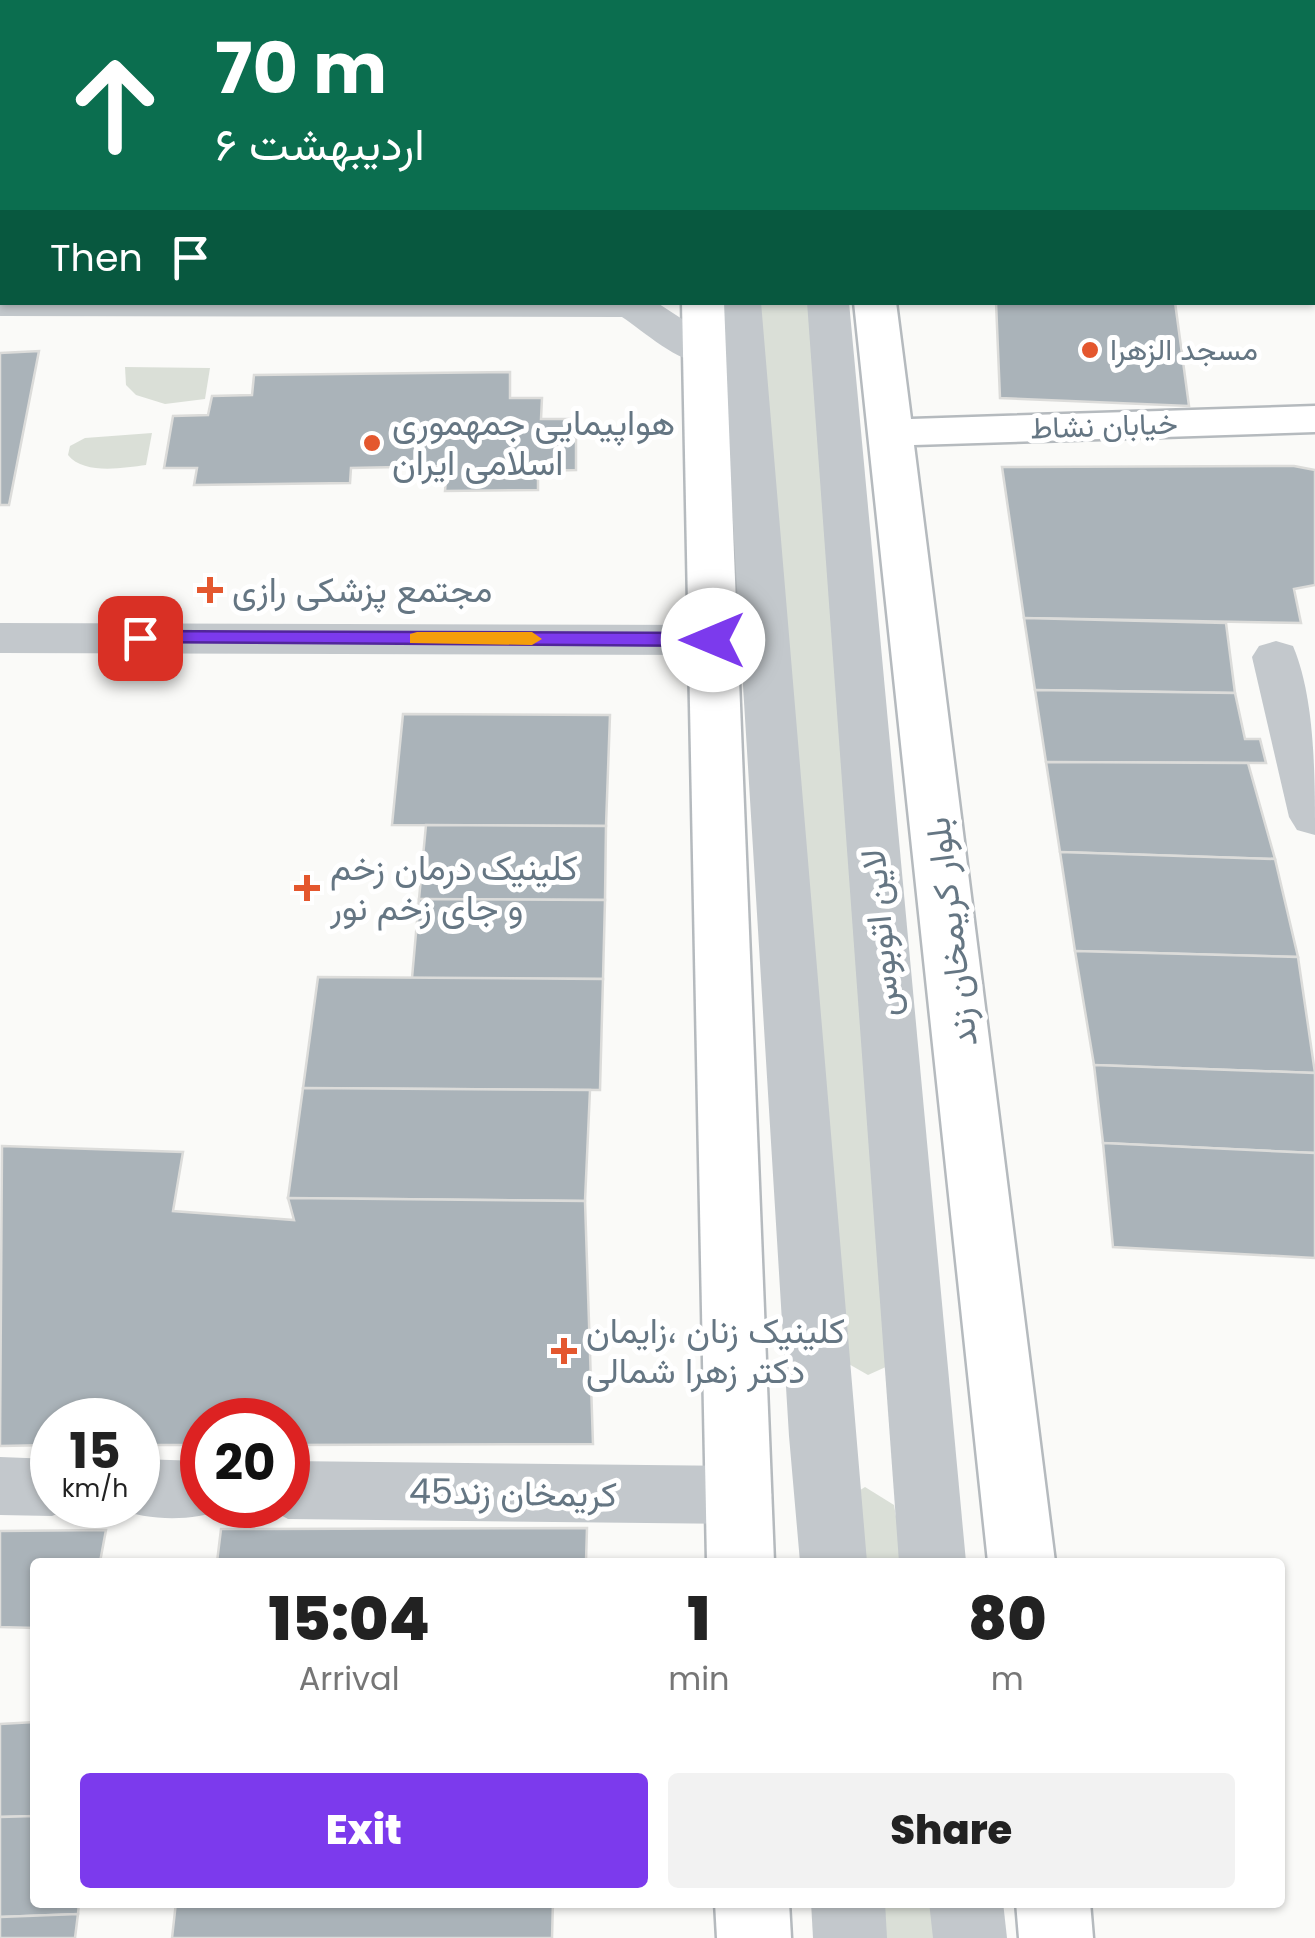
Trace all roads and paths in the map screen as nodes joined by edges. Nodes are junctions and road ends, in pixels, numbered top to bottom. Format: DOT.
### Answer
graph roads {
  1 [pos="636,305"];
  2 [pos="740,305"];
  3 [pos="828,305"];
  4 [pos="875,305"];
  5 [pos="705,328"];
  6 [pos="1315,419"];
  7 [pos="892,433"];
  8 [pos="0,638"];
  9 [pos="713,640"];
  10 [pos="1276,657"];
  11 [pos="1315,818"];
  12 [pos="0,1486"];
  13 [pos="30,1486"];
  14 [pos="310,1490"];
  15 [pos="739,1496"];
  16 [pos="742,1558"];
  17 [pos="834,1558"];
  18 [pos="933,1558"];
  19 [pos="1022,1558"];
  20 [pos="752,1908"];
  21 [pos="848,1908"];
  22 [pos="967,1908"];
  23 [pos="1054,1908"];
  24 [pos="754,1938"];
  25 [pos="850,1938"];
  26 [pos="970,1938"];
  27 [pos="1056,1938"];
  1 -- 5 [label="street"];
  2 -- 17 [label="street"];
  3 -- 18 [label="street, لاین اتوبوس"];
  4 -- 7 [label="main road, بلوار کریمخان زند"];
  5 -- 9 [label="main road"];
  6 -- 7 [label="main road, خیابان نشاط"];
  7 -- 19 [label="main road, بلوار کریمخان زند"];
  8 -- 9 [label="street"];
  9 -- 15 [label="main road"];
  10 -- 11 [label="street"];
  12 -- 13 [label="street"];
  14 -- 15 [label="street, کریمخان زند45"];
  15 -- 16 [label="main road"];
  20 -- 24 [label="main road"];
  21 -- 25 [label="street"];
  22 -- 26 [label="street"];
  23 -- 27 [label="main road"];
}
